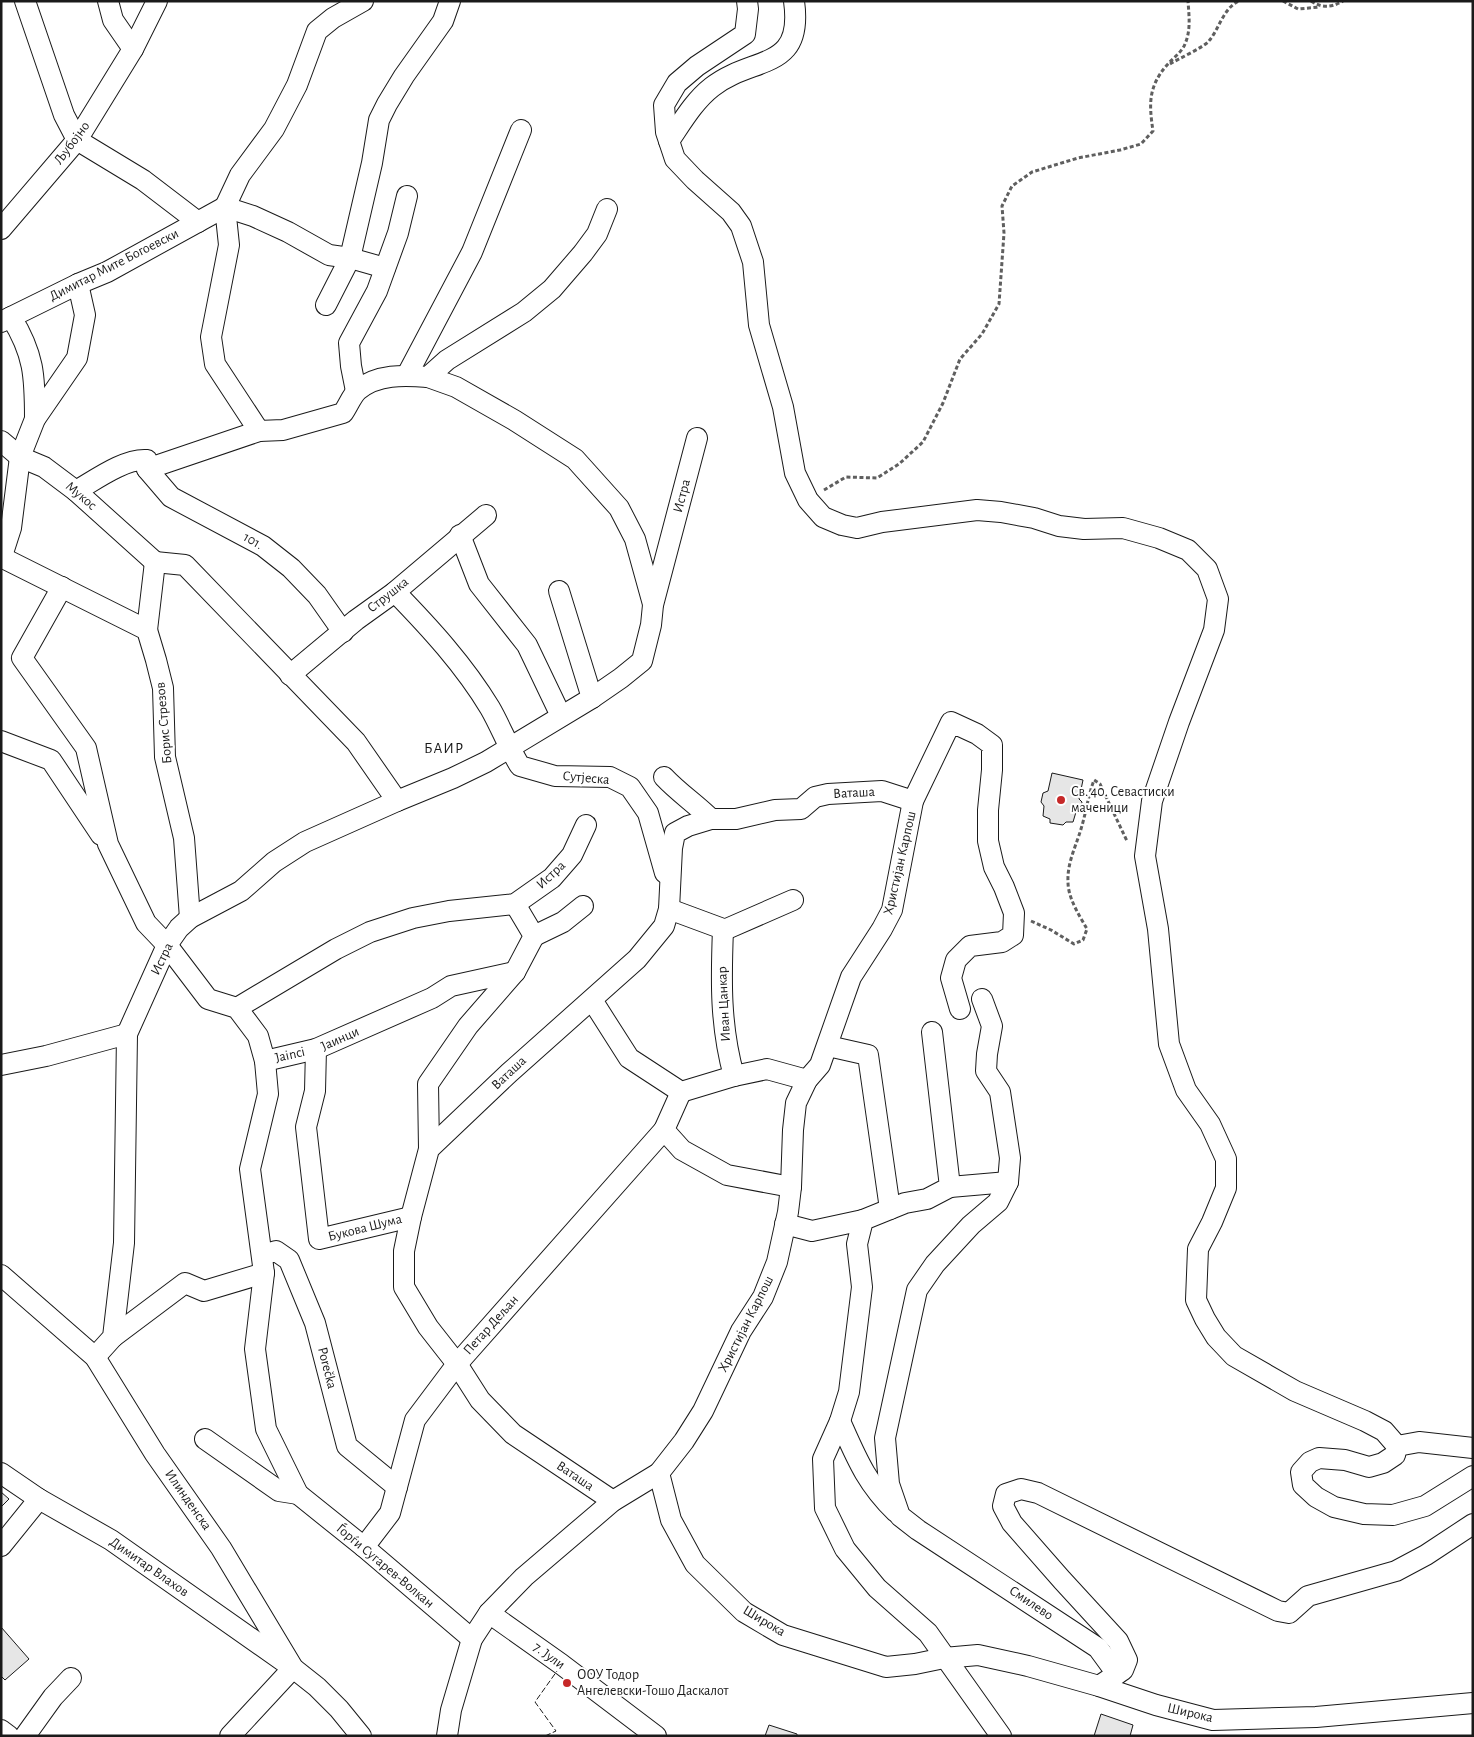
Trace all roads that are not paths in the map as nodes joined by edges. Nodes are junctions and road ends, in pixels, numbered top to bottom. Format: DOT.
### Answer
graph roads {
  1 [pos="25,1"];
  2 [pos="108,1"];
  3 [pos="157,1"];
  4 [pos="363,1"];
  5 [pos="450,1"];
  6 [pos="748,1"];
  7 [pos="794,1"];
  8 [pos="133,48"];
  9 [pos="520,130"];
  10 [pos="78,140"];
  11 [pos="669,141"];
  12 [pos="407,196"];
  13 [pos="225,207"];
  14 [pos="608,208"];
  15 [pos="198,222"];
  16 [pos="1,230"];
  17 [pos="350,258"];
  18 [pos="385,268"];
  19 [pos="78,284"];
  20 [pos="326,305"];
  21 [pos="6,319"];
  22 [pos="407,375"];
  23 [pos="428,376"];
  24 [pos="356,391"];
  25 [pos="35,419"];
  26 [pos="259,430"];
  27 [pos="697,438"];
  28 [pos="1,441"];
  29 [pos="20,457"];
  30 [pos="147,469"];
  31 [pos="76,491"];
  32 [pos="486,515"];
  33 [pos="460,535"];
  34 [pos="2,557"];
  35 [pos="155,562"];
  36 [pos="62,587"];
  37 [pos="559,591"];
  38 [pos="395,592"];
  39 [pos="653,604"];
  40 [pos="147,630"];
  41 [pos="342,632"];
  42 [pos="290,675"];
  43 [pos="592,698"];
  44 [pos="561,716"];
  45 [pos="1,741"];
  46 [pos="509,748"];
  47 [pos="664,777"];
  48 [pos="396,800"];
  49 [pos="913,801"];
  50 [pos="711,819"];
  51 [pos="586,825"];
  52 [pos="108,844"];
  53 [pos="669,899"];
  54 [pos="793,900"];
  55 [pos="515,904"];
  56 [pos="583,906"];
  57 [pos="190,918"];
  58 [pos="722,931"];
  59 [pos="534,936"];
  60 [pos="167,945"];
  61 [pos="515,972"];
  62 [pos="982,999"];
  63 [pos="592,1000"];
  64 [pos="237,1008"];
  65 [pos="960,1009"];
  66 [pos="932,1032"];
  67 [pos="127,1034"];
  68 [pos="828,1046"];
  69 [pos="316,1049"];
  70 [pos="265,1061"];
  71 [pos="1,1065"];
  72 [pos="734,1076"];
  73 [pos="807,1080"];
  74 [pos="681,1092"];
  75 [pos="664,1130"];
  76 [pos="430,1149"];
  77 [pos="1008,1182"];
  78 [pos="791,1187"];
  79 [pos="950,1187"];
  80 [pos="890,1209"];
  81 [pos="411,1217"];
  82 [pos="863,1220"];
  83 [pos="785,1224"];
  84 [pos="319,1239"];
  85 [pos="263,1264"];
  86 [pos="1,1275"];
  87 [pos="113,1337"];
  88 [pos="95,1357"];
  89 [pos="456,1364"];
  90 [pos="840,1421"];
  91 [pos="205,1439"];
  92 [pos="1397,1446"];
  93 [pos="1473,1448"];
  94 [pos="659,1472"];
  95 [pos="1,1473"];
  96 [pos="1473,1476"];
  97 [pos="397,1487"];
  98 [pos="298,1494"];
  99 [pos="39,1499"];
  100 [pos="613,1502"];
  101 [pos="900,1516"];
  102 [pos="1473,1524"];
  103 [pos="1,1546"];
  104 [pos="364,1547"];
  105 [pos="489,1613"];
  106 [pos="472,1639"];
  107 [pos="944,1658"];
  108 [pos="293,1668"];
  109 [pos="1117,1674"];
  110 [pos="71,1678"];
  111 [pos="1100,1686"];
  112 [pos="1473,1703"];
  113 [pos="1,1730"];
  114 [pos="9,1736"];
  115 [pos="25,1736"];
  116 [pos="230,1736"];
  117 [pos="362,1736"];
  118 [pos="447,1736"];
  119 [pos="656,1736"];
  120 [pos="1001,1736"];
  1 -- 10 [label="street"];
  2 -- 8 [label="street"];
  3 -- 8 [label="street, Љубојно"];
  4 -- 13 [label="street"];
  5 -- 17 [label="street"];
  6 -- 11 [label="street"];
  7 -- 11 [label="street"];
  8 -- 10 [label="street, Љубојно"];
  9 -- 22 [label="street"];
  10 -- 15 [label="street"];
  10 -- 16 [label="street, Љубојно"];
  11 -- 92 [label="street"];
  12 -- 18 [label="street"];
  13 -- 15 [label="street, Димитар Мите Богоевски"];
  13 -- 17 [label="street"];
  13 -- 26 [label="street"];
  14 -- 23 [label="street"];
  15 -- 19 [label="street, Димитар Мите Богоевски"];
  17 -- 18 [label="street"];
  17 -- 20 [label="street"];
  18 -- 24 [label="street"];
  19 -- 21 [label="street, Димитар Мите Богоевски"];
  19 -- 25 [label="street"];
  21 -- 25 [label="street"];
  22 -- 23 [label="street"];
  22 -- 24 [label="street"];
  23 -- 39 [label="street"];
  24 -- 26 [label="street"];
  25 -- 29 [label="street"];
  26 -- 30 [label="street"];
  27 -- 39 [label="street, Истра"];
  28 -- 29 [label="street, Мукос"];
  29 -- 31 [label="street, Мукос"];
  29 -- 34 [label="street"];
  30 -- 31 [label="street"];
  30 -- 41 [label="street, 101."];
  31 -- 35 [label="street, Мукос"];
  32 -- 33 [label="street, Струшка"];
  33 -- 38 [label="street, Струшка"];
  33 -- 44 [label="street"];
  34 -- 36 [label="street"];
  35 -- 40 [label="street"];
  35 -- 42 [label="street"];
  36 -- 40 [label="street"];
  36 -- 52 [label="street"];
  37 -- 43 [label="street"];
  38 -- 41 [label="street, Струшка"];
  38 -- 46 [label="street"];
  39 -- 43 [label="street, Истра"];
  40 -- 57 [label="street, Борис Стрезов"];
  41 -- 42 [label="street, Струшка"];
  42 -- 48 [label="street"];
  43 -- 44 [label="street, Истра"];
  44 -- 46 [label="street, Истра"];
  45 -- 52 [label="street"];
  46 -- 48 [label="street, Истра"];
  46 -- 53 [label="street, Сутјеска"];
  47 -- 50 [label="street"];
  48 -- 57 [label="street, Истра"];
  49 -- 50 [label="street, Ваташа"];
  49 -- 65 [label="street, Христијан Карпош"];
  49 -- 68 [label="street, Христијан Карпош"];
  50 -- 53 [label="street, Ваташа"];
  51 -- 55 [label="street, Истра"];
  52 -- 60 [label="street"];
  53 -- 58 [label="street"];
  53 -- 63 [label="street, Ваташа"];
  54 -- 58 [label="street"];
  55 -- 59 [label="street"];
  55 -- 64 [label="street"];
  56 -- 59 [label="street"];
  57 -- 60 [label="street, Истра"];
  58 -- 72 [label="street, Иван Цанкар"];
  59 -- 61 [label="street"];
  60 -- 64 [label="street"];
  60 -- 67 [label="street, Истра"];
  61 -- 69 [label="street, Јаинци"];
  61 -- 76 [label="street"];
  62 -- 77 [label="street"];
  63 -- 74 [label="street"];
  63 -- 76 [label="street, Ваташа"];
  64 -- 70 [label="street, Ѓорѓи Сугарев-Волкан"];
  66 -- 79 [label="street"];
  67 -- 71 [label="street"];
  67 -- 87 [label="street, Истра"];
  68 -- 73 [label="street, Христијан Карпош"];
  68 -- 80 [label="street"];
  69 -- 70 [label="street, Jainci"];
  69 -- 84 [label="street, Јаинци"];
  70 -- 85 [label="street, Ѓорѓи Сугарев-Волкан"];
  72 -- 73 [label="street"];
  72 -- 74 [label="street"];
  73 -- 78 [label="street, Христијан Карпош"];
  74 -- 75 [label="street, Петар Дељан"];
  75 -- 78 [label="street"];
  75 -- 89 [label="street, Петар Дељан"];
  76 -- 81 [label="street, Ваташа"];
  77 -- 79 [label="street"];
  77 -- 101 [label="street"];
  78 -- 83 [label="street, Христијан Карпош"];
  79 -- 80 [label="street"];
  80 -- 82 [label="street"];
  81 -- 84 [label="street, Букова Шума"];
  81 -- 89 [label="street, Ваташа"];
  82 -- 83 [label="street"];
  82 -- 90 [label="street"];
  83 -- 94 [label="street, Христијан Карпош"];
  85 -- 87 [label="street"];
  85 -- 97 [label="street, Porečka"];
  85 -- 98 [label="street, Ѓорѓи Сугарев-Волкан"];
  86 -- 88 [label="street, Илинденска"];
  87 -- 88 [label="street"];
  88 -- 108 [label="street, Илинденска"];
  89 -- 97 [label="street, Петар Дељан"];
  89 -- 100 [label="street, Ваташа"];
  90 -- 101 [label="street"];
  90 -- 107 [label="street"];
  91 -- 98 [label="street, Ѓорѓи Сугарев-Волкан"];
  92 -- 93 [label="street"];
  92 -- 96 [label="street"];
  94 -- 100 [label="street, Христијан Карпош"];
  94 -- 107 [label="street, Широка"];
  95 -- 99 [label="street, Димитар Влахов"];
  97 -- 104 [label="street, Петар Дељан"];
  98 -- 104 [label="street, Ѓорѓи Сугарев-Волкан"];
  99 -- 103 [label="street"];
  99 -- 108 [label="street, Димитар Влахов"];
  100 -- 105 [label="street, Христијан Карпош"];
  101 -- 109 [label="street, Смилево"];
  102 -- 109 [label="street"];
  104 -- 106 [label="street, Ѓорѓи Сугарев-Волкан"];
  105 -- 106 [label="street, Христијан Карпош"];
  105 -- 119 [label="street, 7. Јули"];
  106 -- 118 [label="street, Христијан Карпош"];
  107 -- 111 [label="street, Широка"];
  107 -- 120 [label="street"];
  108 -- 116 [label="street"];
  108 -- 117 [label="street, Илинденска"];
  109 -- 111 [label="street"];
  110 -- 115 [label="street"];
  111 -- 112 [label="street, Широка"];
  113 -- 114 [label="street"];
}
